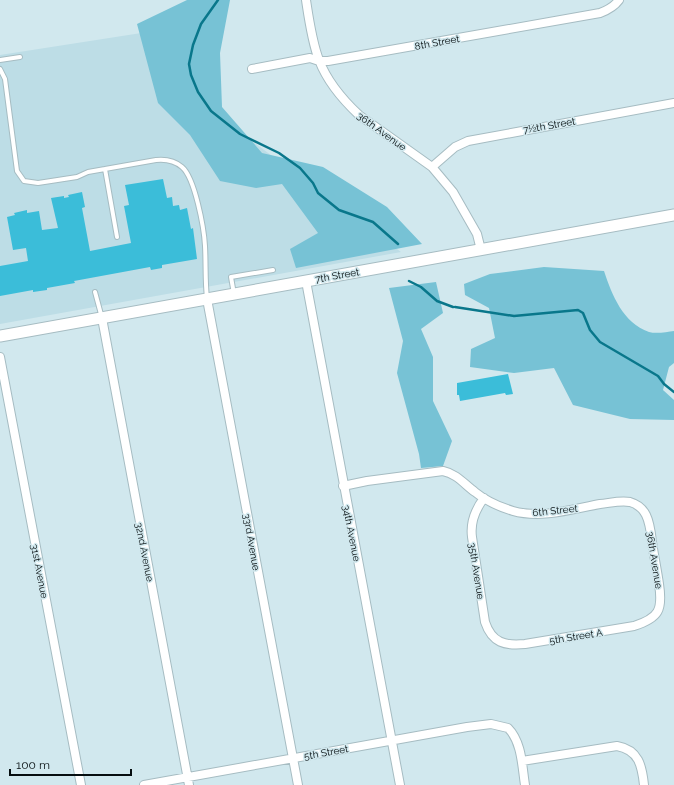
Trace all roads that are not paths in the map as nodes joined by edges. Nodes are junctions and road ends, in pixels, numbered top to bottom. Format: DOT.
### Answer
graph roads {
  1 [pos="306,0"];
  2 [pos="619,0"];
  3 [pos="20,57"];
  4 [pos="0,60"];
  5 [pos="319,61"];
  6 [pos="0,69"];
  7 [pos="252,69"];
  8 [pos="674,103"];
  9 [pos="432,167"];
  10 [pos="105,169"];
  11 [pos="674,215"];
  12 [pos="117,237"];
  13 [pos="481,250"];
  14 [pos="273,270"];
  15 [pos="306,281"];
  16 [pos="95,292"];
  17 [pos="234,294"];
  18 [pos="207,299"];
  19 [pos="102,318"];
  20 [pos="0,336"];
  21 [pos="0,357"];
  22 [pos="344,486"];
  23 [pos="484,498"];
  24 [pos="636,504"];
  25 [pos="652,619"];
  26 [pos="500,642"];
  27 [pos="391,741"];
  28 [pos="293,758"];
  29 [pos="522,761"];
  30 [pos="188,781"];
  31 [pos="81,785"];
  32 [pos="144,785"];
  33 [pos="298,785"];
  34 [pos="400,785"];
  35 [pos="525,785"];
  36 [pos="644,785"];
  1 -- 5 [label="street, 36th Avenue"];
  2 -- 5 [label="street, 8th Street"];
  3 -- 4 [label="lane"];
  5 -- 7 [label="street, 8th Street"];
  5 -- 9 [label="street, 36th Avenue"];
  6 -- 10 [label="lane"];
  8 -- 9 [label="street, 7½th Street"];
  9 -- 13 [label="street, 36th Avenue"];
  10 -- 12 [label="lane"];
  10 -- 18 [label="lane"];
  11 -- 13 [label="main road, 7th Street"];
  13 -- 15 [label="main road, 7th Street"];
  14 -- 17 [label="lane"];
  15 -- 17 [label="main road, 7th Street"];
  15 -- 22 [label="street, 34th Avenue"];
  16 -- 19 [label="lane"];
  17 -- 18 [label="main road, 7th Street"];
  18 -- 19 [label="main road, 7th Street"];
  18 -- 28 [label="street, 33rd Avenue"];
  19 -- 20 [label="main road, 7th Street"];
  19 -- 30 [label="street, 32nd Avenue"];
  21 -- 31 [label="street, 31st Avenue"];
  22 -- 23 [label="street, 6th Street"];
  22 -- 27 [label="street, 34th Avenue"];
  23 -- 24 [label="street, 6th Street"];
  23 -- 26 [label="street, 35th Avenue"];
  24 -- 25 [label="street, 36th Avenue"];
  25 -- 26 [label="street, 5th Street A"];
  27 -- 28 [label="street, 5th Street"];
  27 -- 29 [label="street, 5th Street"];
  27 -- 34 [label="street, 34th Avenue"];
  28 -- 30 [label="street, 5th Street"];
  28 -- 33 [label="street, 33rd Avenue"];
  29 -- 35 [label="street"];
  29 -- 36 [label="street"];
  30 -- 32 [label="street, 5th Street"];
}
